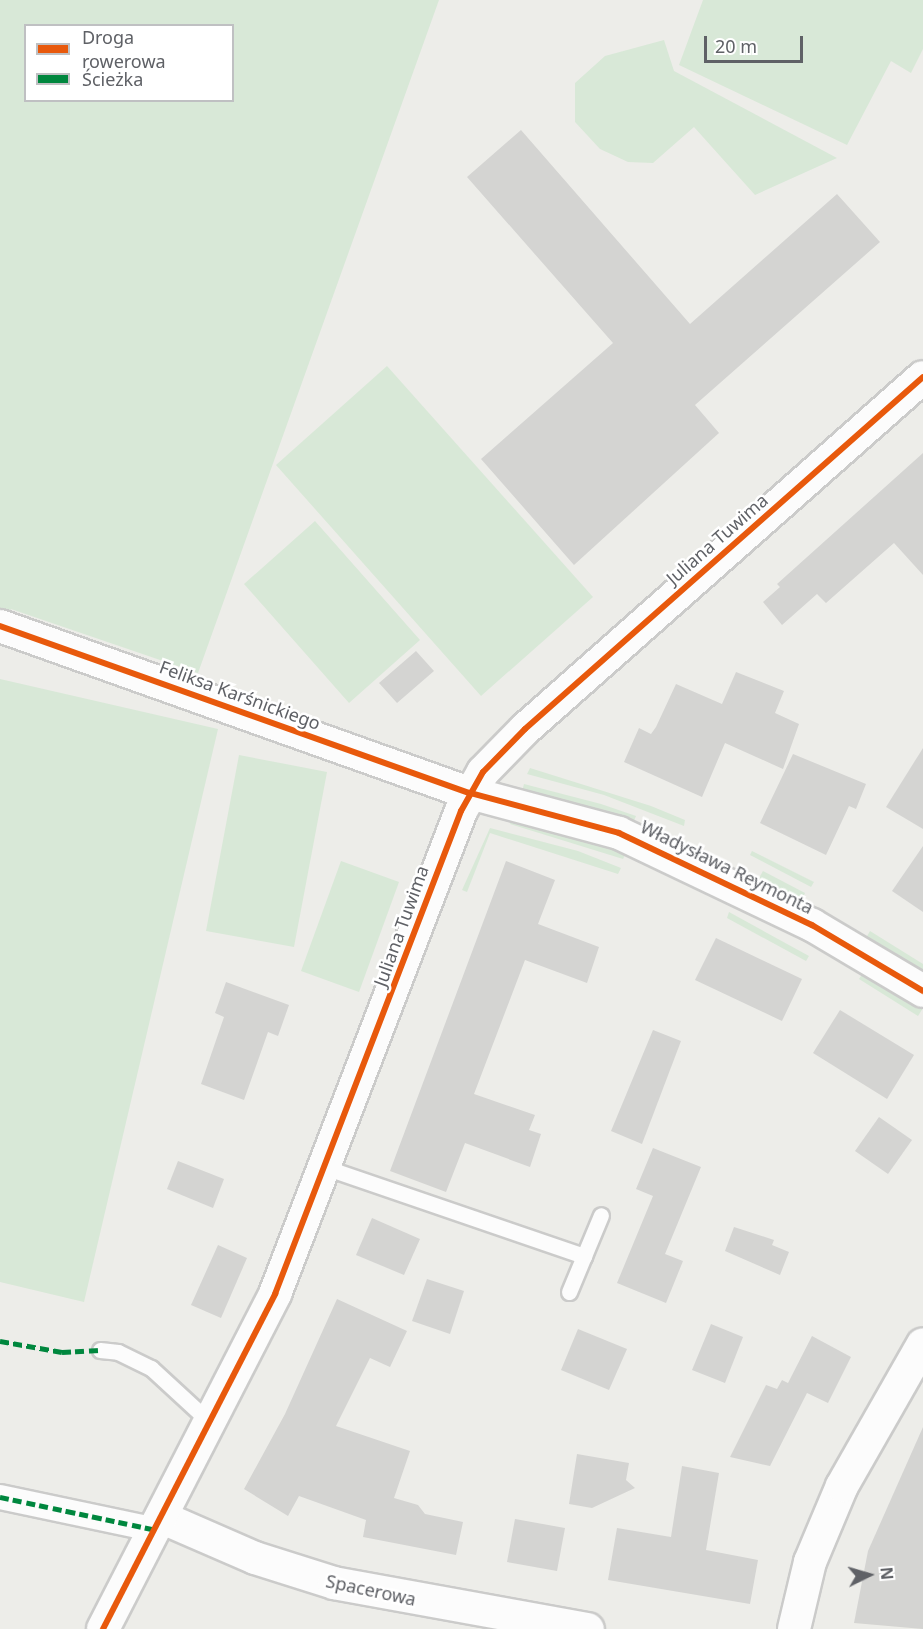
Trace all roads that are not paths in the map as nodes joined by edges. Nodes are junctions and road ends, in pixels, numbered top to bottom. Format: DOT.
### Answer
graph roads {
  1 [pos="923,377"];
  2 [pos="0,626"];
  3 [pos="470,794"];
  4 [pos="923,991"];
  5 [pos="327,1168"];
  6 [pos="601,1215"];
  7 [pos="584,1256"];
  8 [pos="569,1292"];
  9 [pos="923,1344"];
  10 [pos="100,1350"];
  11 [pos="212,1424"];
  12 [pos="0,1497"];
  13 [pos="160,1524"];
  14 [pos="103,1629"];
  15 [pos="588,1629"];
  16 [pos="794,1629"];
  1 -- 3 [label="street, Juliana Tuwima"];
  2 -- 3 [label="street, Feliksa Karśnickiego"];
  3 -- 4 [label="street, Władysława Reymonta"];
  3 -- 5 [label="street, Juliana Tuwima"];
  5 -- 7 [label="lane"];
  5 -- 11 [label="street, Juliana Tuwima"];
  6 -- 7 [label="lane"];
  7 -- 8 [label="lane"];
  9 -- 16 [label="street"];
  10 -- 11 [label="lane"];
  11 -- 13 [label="street, Juliana Tuwima"];
  12 -- 13 [label="street"];
  13 -- 14 [label="street, Juliana Tuwima"];
  13 -- 15 [label="street, Spacerowa"];
}
